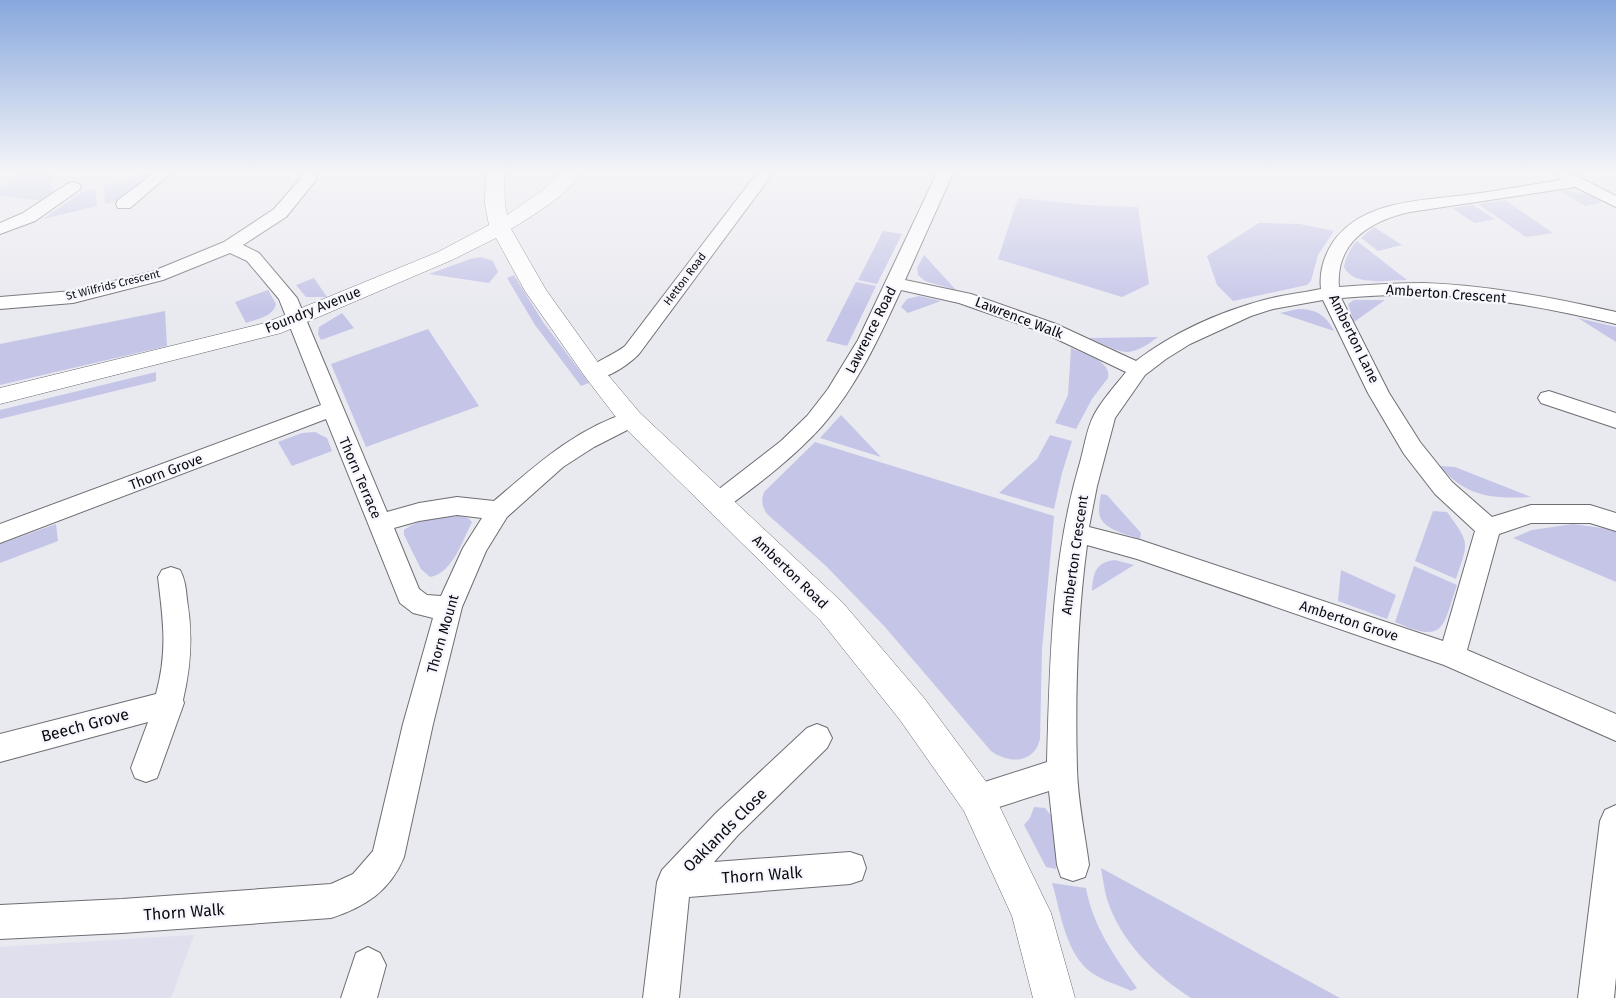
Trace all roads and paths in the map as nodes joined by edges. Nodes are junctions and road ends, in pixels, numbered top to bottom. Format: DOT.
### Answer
graph roads {
  1 [pos="23,220"];
  2 [pos="270,220"];
  3 [pos="498,220"];
  4 [pos="512,220"];
  5 [pos="730,220"];
  6 [pos="923,220"];
  7 [pos="1370,220"];
  8 [pos="500,228"];
  9 [pos="0,229"];
  10 [pos="230,246"];
  11 [pos="894,283"];
  12 [pos="1330,293"];
  13 [pos="0,303"];
  14 [pos="297,318"];
  15 [pos="1616,318"];
  16 [pos="1138,370"];
  17 [pos="594,373"];
  18 [pos="0,396"];
  19 [pos="1549,398"];
  20 [pos="332,410"];
  21 [pos="631,419"];
  22 [pos="1616,421"];
  23 [pos="718,502"];
  24 [pos="499,511"];
  25 [pos="1616,522"];
  26 [pos="379,523"];
  27 [pos="1488,528"];
  28 [pos="0,534"];
  29 [pos="1076,534"];
  30 [pos="171,577"];
  31 [pos="448,607"];
  32 [pos="1452,656"];
  33 [pos="170,702"];
  34 [pos="1616,728"];
  35 [pos="817,738"];
  36 [pos="0,748"];
  37 [pos="146,768"];
  38 [pos="1062,772"];
  39 [pos="978,799"];
  40 [pos="1616,821"];
  41 [pos="1074,865"];
  42 [pos="850,868"];
  43 [pos="674,882"];
  44 [pos="365,887"];
  45 [pos="0,922"];
  46 [pos="368,965"];
  47 [pos="359,998"];
  48 [pos="661,998"];
  49 [pos="1054,998"];
  50 [pos="1596,998"];
  1 -- 9 [label="street"];
  2 -- 10 [label="street, St Wilfrids Crescent"];
  3 -- 8 [label="street, Amberton Road"];
  4 -- 8 [label="street, Foundry Avenue"];
  5 -- 17 [label="street, Hetton Road"];
  6 -- 11 [label="street, Lawrence Road"];
  7 -- 12 [label="street, Amberton Lane"];
  8 -- 14 [label="street, Foundry Avenue"];
  8 -- 17 [label="street, Amberton Road"];
  10 -- 13 [label="street, St Wilfrids Crescent"];
  10 -- 14 [label="street, Thorn Terrace"];
  11 -- 16 [label="street, Lawrence Walk"];
  11 -- 23 [label="street, Lawrence Road"];
  12 -- 15 [label="street, Amberton Crescent"];
  12 -- 16 [label="street, Amberton Crescent"];
  12 -- 27 [label="street, Amberton Lane"];
  14 -- 18 [label="street, Foundry Avenue"];
  14 -- 20 [label="street, Thorn Terrace"];
  16 -- 29 [label="street, Amberton Crescent"];
  17 -- 21 [label="street, Amberton Road"];
  19 -- 22 [label="street"];
  20 -- 26 [label="street, Thorn Terrace"];
  20 -- 28 [label="street, Thorn Grove"];
  21 -- 23 [label="street, Amberton Road"];
  21 -- 24 [label="street, Thorn Mount"];
  23 -- 39 [label="street, Amberton Road"];
  24 -- 26 [label="street"];
  24 -- 31 [label="street, Thorn Mount"];
  25 -- 27 [label="street"];
  26 -- 31 [label="street, Thorn Terrace"];
  27 -- 32 [label="street"];
  29 -- 32 [label="street, Amberton Grove"];
  29 -- 38 [label="street, Amberton Crescent"];
  30 -- 33 [label="street"];
  31 -- 44 [label="street, Thorn Mount"];
  32 -- 34 [label="street, Amberton Grove"];
  33 -- 36 [label="street, Beech Grove"];
  33 -- 37 [label="street"];
  35 -- 43 [label="street, Oaklands Close"];
  38 -- 39 [label="street"];
  38 -- 41 [label="street, Amberton Crescent"];
  39 -- 49 [label="street, Amberton Road"];
  40 -- 50 [label="street"];
  42 -- 43 [label="street, Thorn Walk"];
  43 -- 48 [label="street, Oaklands Close"];
  44 -- 45 [label="street, Thorn Walk"];
  46 -- 47 [label="street"];
}
